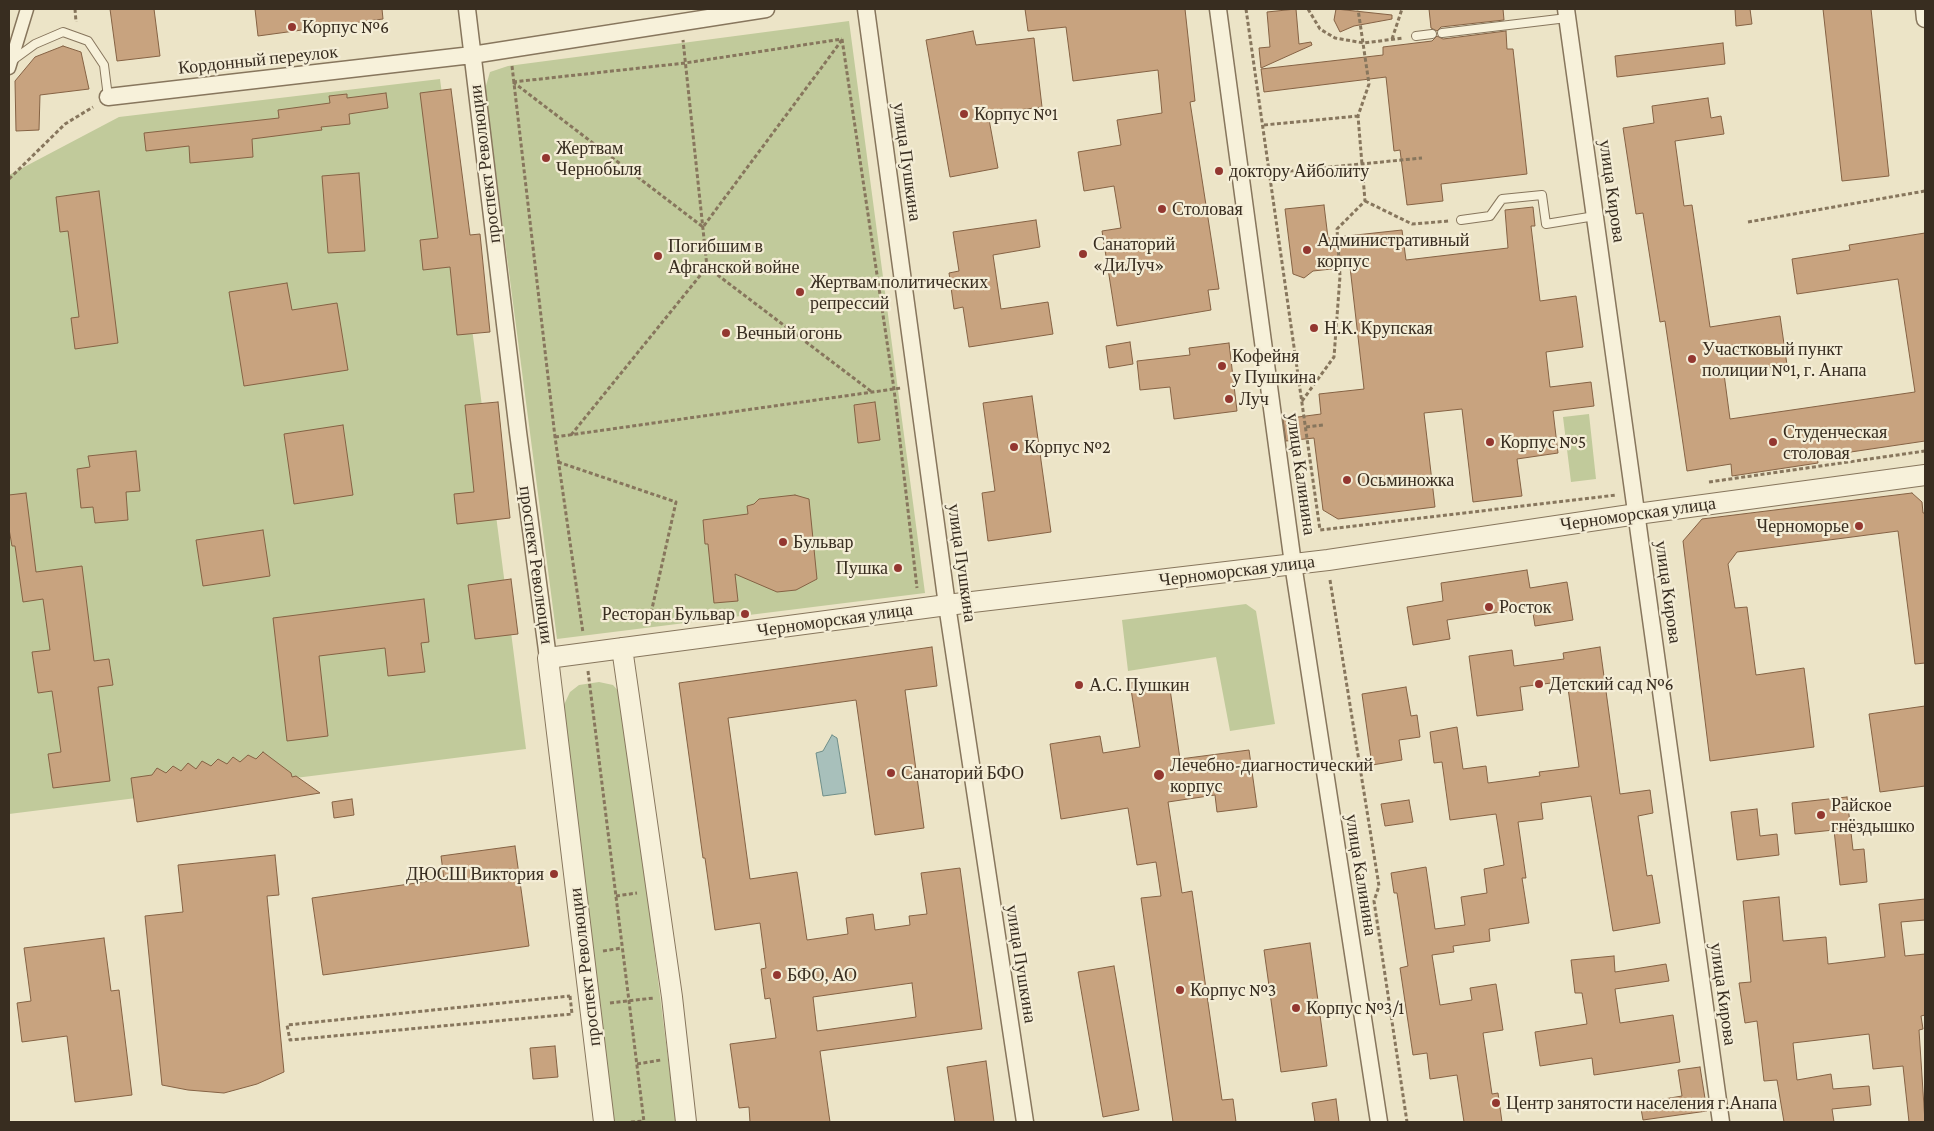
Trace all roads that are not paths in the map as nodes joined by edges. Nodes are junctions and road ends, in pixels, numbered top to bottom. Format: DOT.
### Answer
graph roads {
  1 [pos="27,9"];
  2 [pos="467,9"];
  3 [pos="766,9"];
  4 [pos="866,9"];
  5 [pos="1218,9"];
  6 [pos="1924,9"];
  7 [pos="1567,13"];
  8 [pos="1925,19"];
  9 [pos="1442,33"];
  10 [pos="1432,34"];
  11 [pos="1416,36"];
  12 [pos="472,55"];
  13 [pos="9,63"];
  14 [pos="9,68"];
  15 [pos="108,97"];
  16 [pos="1595,216"];
  17 [pos="1461,220"];
  18 [pos="1925,475"];
  19 [pos="1637,514"];
  20 [pos="1293,564"];
  21 [pos="947,605"];
  22 [pos="622,648"];
  23 [pos="548,658"];
  24 [pos="604,1122"];
  25 [pos="686,1122"];
  26 [pos="1025,1122"];
  27 [pos="1378,1122"];
  28 [pos="1721,1122"];
  1 -- 13 [label="street"];
  2 -- 12 [label="street, проспект Революции"];
  3 -- 12 [label="street, Кордонный переулок"];
  4 -- 21 [label="street, улица Пушкина"];
  5 -- 20 [label="street, улица Калинина"];
  6 -- 8 [label="street"];
  7 -- 9 [label="lane"];
  7 -- 16 [label="street, улица Кирова"];
  10 -- 11 [label="lane"];
  12 -- 15 [label="street, Кордонный переулок"];
  12 -- 23 [label="street, проспект Революции"];
  13 -- 14 [label="street"];
  13 -- 15 [label="lane"];
  16 -- 17 [label="lane"];
  16 -- 19 [label="street, улица Кирова"];
  18 -- 19 [label="street, Черноморская улица"];
  19 -- 20 [label="street, Черноморская улица"];
  19 -- 28 [label="street, улица Кирова"];
  20 -- 21 [label="street, Черноморская улица"];
  20 -- 27 [label="street, улица Калинина"];
  21 -- 22 [label="street, Черноморская улица"];
  21 -- 26 [label="street, улица Пушкина"];
  22 -- 23 [label="street, Черноморская улица"];
  22 -- 25 [label="street"];
  23 -- 24 [label="street, проспект Революции"];
}
